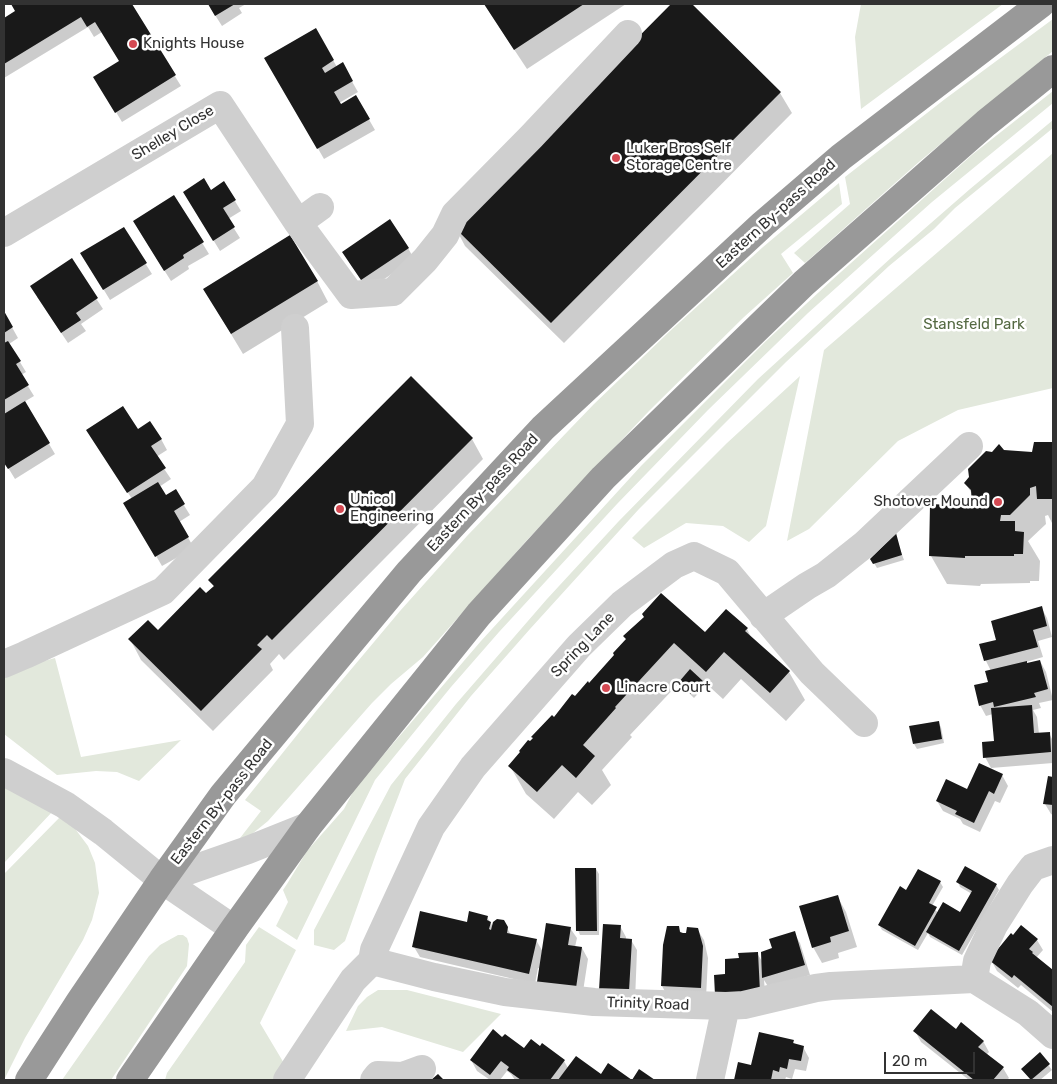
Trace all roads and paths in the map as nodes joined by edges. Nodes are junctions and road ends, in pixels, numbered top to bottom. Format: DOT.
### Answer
graph roads {
  1 [pos="1041,4"];
  2 [pos="628,34"];
  3 [pos="1053,69"];
  4 [pos="4,233"];
  5 [pos="295,328"];
  6 [pos="968,446"];
  7 [pos="763,616"];
  8 [pos="4,664"];
  9 [pos="864,723"];
  10 [pos="4,772"];
  11 [pos="308,826"];
  12 [pos="1053,860"];
  13 [pos="162,880"];
  14 [pos="234,930"];
  15 [pos="372,961"];
  16 [pos="974,979"];
  17 [pos="726,1006"];
  18 [pos="1053,1035"];
  19 [pos="422,1069"];
  20 [pos="29,1080"];
  21 [pos="130,1080"];
  22 [pos="287,1080"];
  23 [pos="374,1080"];
  24 [pos="710,1080"];
  1 -- 13 [label="highway, Eastern By-pass Road"];
  2 -- 4 [label="street, Shelley Close"];
  3 -- 11 [label="highway"];
  5 -- 8 [label="street"];
  6 -- 7 [label="street"];
  7 -- 9 [label="street, Spring Lane"];
  7 -- 15 [label="street, Spring Lane"];
  10 -- 13 [label="street"];
  11 -- 13 [label="street"];
  11 -- 14 [label="highway"];
  12 -- 16 [label="street"];
  13 -- 14 [label="street"];
  13 -- 20 [label="highway, Eastern By-pass Road"];
  14 -- 21 [label="highway"];
  15 -- 17 [label="street, Trinity Road"];
  15 -- 22 [label="street"];
  16 -- 17 [label="street, Trinity Road"];
  16 -- 18 [label="street"];
  17 -- 24 [label="street"];
  19 -- 23 [label="street"];
}
